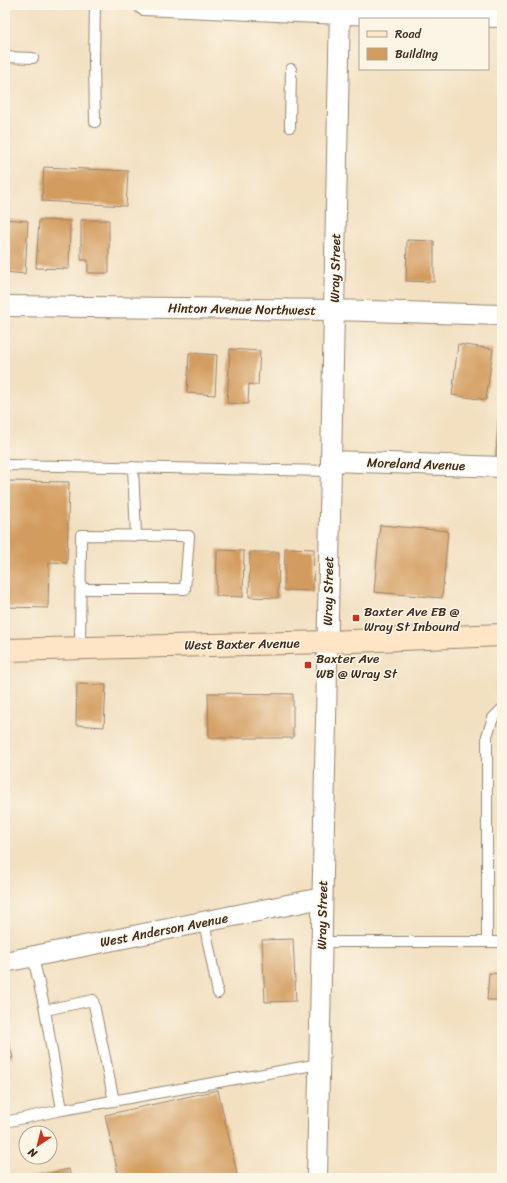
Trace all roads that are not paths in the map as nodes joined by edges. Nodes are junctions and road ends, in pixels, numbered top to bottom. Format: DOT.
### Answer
graph roads {
  1 [pos="95,5"];
  2 [pos="144,5"];
  3 [pos="340,9"];
  4 [pos="491,13"];
  5 [pos="5,57"];
  6 [pos="33,58"];
  7 [pos="292,69"];
  8 [pos="95,122"];
  9 [pos="290,127"];
  10 [pos="5,306"];
  11 [pos="334,310"];
  12 [pos="502,315"];
  13 [pos="5,465"];
  14 [pos="331,466"];
  15 [pos="502,467"];
  16 [pos="133,468"];
  17 [pos="136,536"];
  18 [pos="81,589"];
  19 [pos="502,635"];
  20 [pos="327,642"];
  21 [pos="80,648"];
  22 [pos="5,650"];
  23 [pos="502,709"];
  24 [pos="322,898"];
  25 [pos="204,922"];
  26 [pos="321,942"];
  27 [pos="487,942"];
  28 [pos="502,942"];
  29 [pos="33,957"];
  30 [pos="5,962"];
  31 [pos="218,993"];
  32 [pos="45,1010"];
  33 [pos="319,1064"];
  34 [pos="114,1101"];
  35 [pos="62,1110"];
  36 [pos="5,1122"];
  37 [pos="317,1178"];
  1 -- 8 [label="lane"];
  2 -- 3 [label="street"];
  3 -- 4 [label="street"];
  3 -- 11 [label="street, Wray Street"];
  5 -- 6 [label="lane"];
  7 -- 9 [label="lane"];
  10 -- 11 [label="street, Hinton Avenue Northwest"];
  11 -- 12 [label="street, Hinton Avenue Northwest"];
  11 -- 14 [label="street, Wray Street"];
  13 -- 16 [label="lane"];
  14 -- 15 [label="street, Moreland Avenue"];
  14 -- 16 [label="lane"];
  14 -- 20 [label="street, Wray Street"];
  16 -- 17 [label="lane"];
  17 -- 18 [label="lane"];
  17 -- 18 [label="lane"];
  18 -- 21 [label="lane"];
  19 -- 20 [label="street, West Baxter Avenue"];
  20 -- 21 [label="street, West Baxter Avenue"];
  20 -- 24 [label="street, Wray Street"];
  21 -- 22 [label="street, West Baxter Avenue"];
  23 -- 27 [label="lane"];
  24 -- 25 [label="street, West Anderson Avenue"];
  24 -- 26 [label="street, Wray Street"];
  25 -- 29 [label="street, West Anderson Avenue"];
  25 -- 31 [label="lane"];
  26 -- 27 [label="lane"];
  26 -- 33 [label="street, Wray Street"];
  27 -- 28 [label="lane"];
  29 -- 30 [label="street, West Anderson Avenue"];
  29 -- 32 [label="lane"];
  32 -- 34 [label="lane"];
  32 -- 35 [label="lane"];
  33 -- 34 [label="lane"];
  33 -- 37 [label="street, Wray Street"];
  34 -- 35 [label="lane"];
  35 -- 36 [label="lane"];
}
